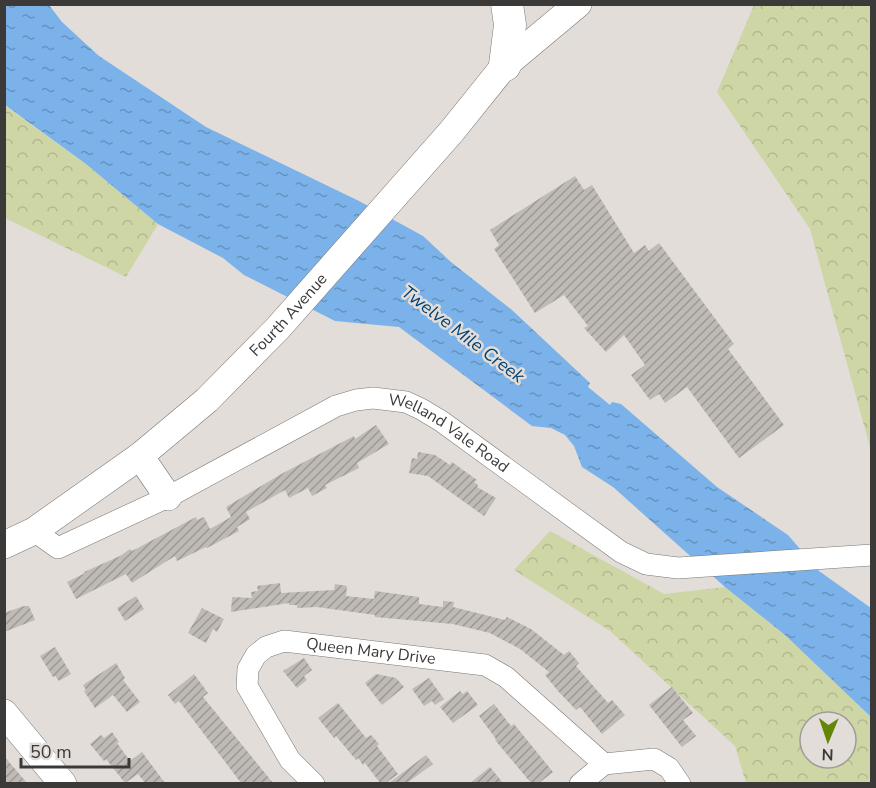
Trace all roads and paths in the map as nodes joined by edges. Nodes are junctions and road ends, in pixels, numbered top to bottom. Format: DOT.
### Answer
graph roads {
  1 [pos="507,4"];
  2 [pos="549,4"];
  3 [pos="578,4"];
  4 [pos="532,41"];
  5 [pos="505,65"];
  6 [pos="140,456"];
  7 [pos="168,497"];
  8 [pos="34,531"];
  9 [pos="4,545"];
  10 [pos="872,555"];
  11 [pos="4,713"];
  12 [pos="604,764"];
  13 [pos="63,783"];
  14 [pos="314,783"];
  15 [pos="580,783"];
  16 [pos="680,783"];
  1 -- 5 [label="highway"];
  2 -- 4 [label="main road, Fourth Avenue"];
  3 -- 4 [label="main road, Fourth Avenue"];
  4 -- 5 [label="main road, Fourth Avenue"];
  5 -- 6 [label="main road, Fourth Avenue"];
  6 -- 7 [label="main road"];
  6 -- 8 [label="main road, Fourth Avenue"];
  7 -- 8 [label="street, Welland Vale Road"];
  7 -- 10 [label="street, Welland Vale Road"];
  8 -- 9 [label="main road, Fourth Avenue"];
  11 -- 13 [label="main road"];
  12 -- 14 [label="street, Queen Mary Drive"];
  12 -- 15 [label="street"];
  12 -- 16 [label="street"];
}
